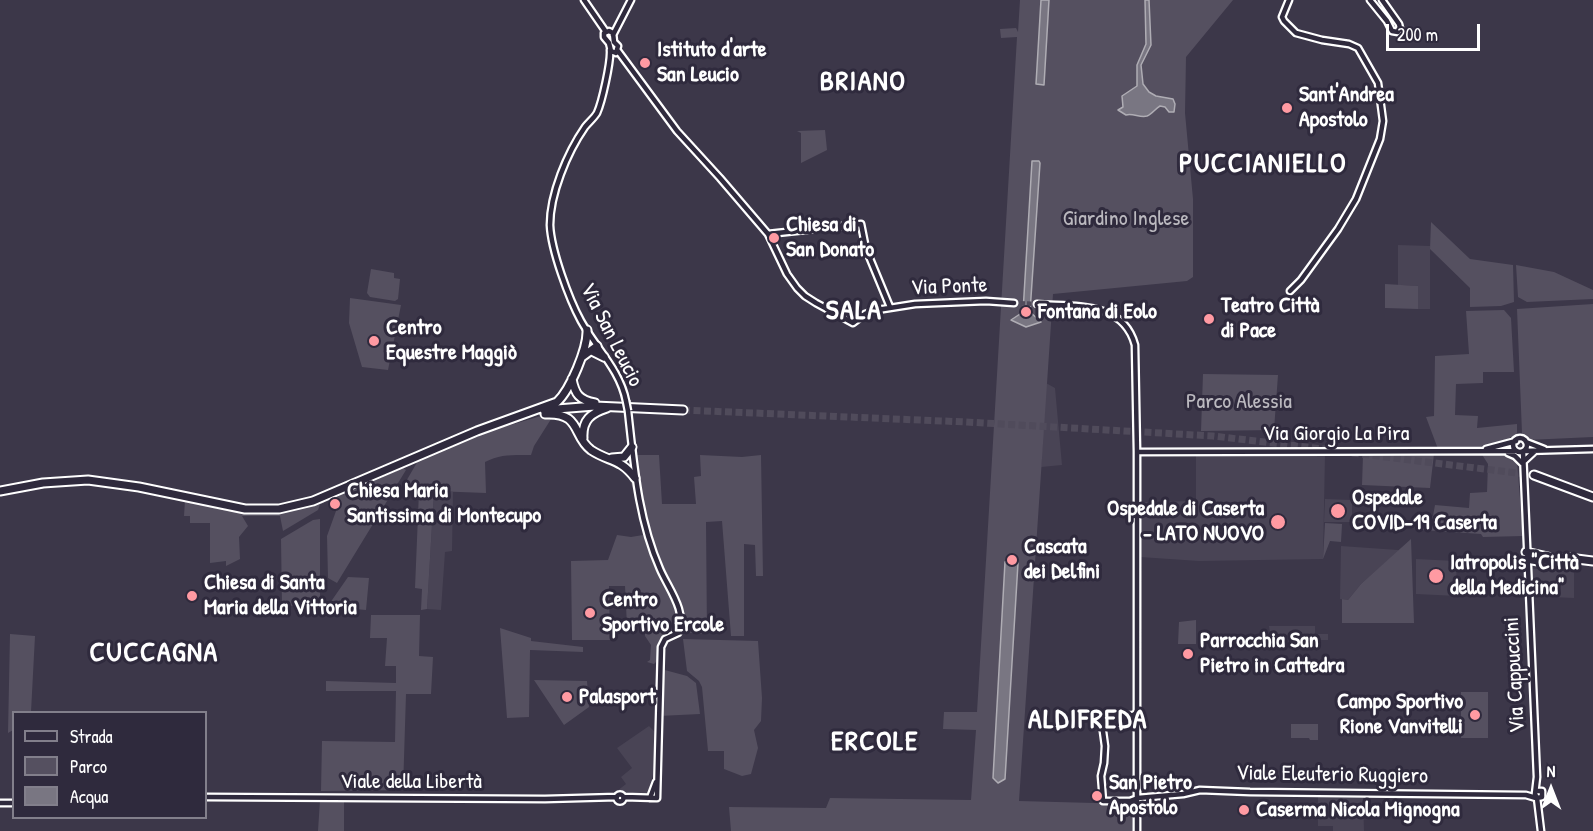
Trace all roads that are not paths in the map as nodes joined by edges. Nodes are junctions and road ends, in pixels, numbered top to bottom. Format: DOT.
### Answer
graph roads {
  1 [pos="584,0"];
  2 [pos="631,0"];
  3 [pos="1289,0"];
  4 [pos="1370,0"];
  5 [pos="1382,0"];
  6 [pos="609,32"];
  7 [pos="614,51"];
  8 [pos="768,234"];
  9 [pos="1290,291"];
  10 [pos="1014,303"];
  11 [pos="1037,304"];
  12 [pos="890,307"];
  13 [pos="587,330"];
  14 [pos="592,348"];
  15 [pos="604,357"];
  16 [pos="572,379"];
  17 [pos="615,406"];
  18 [pos="683,410"];
  19 [pos="521,416"];
  20 [pos="583,439"];
  21 [pos="1516,441"];
  22 [pos="1526,442"];
  23 [pos="632,447"];
  24 [pos="1593,449"];
  25 [pos="1536,450"];
  26 [pos="1547,450"];
  27 [pos="1475,451"];
  28 [pos="1502,451"];
  29 [pos="1137,452"];
  30 [pos="1520,452"];
  31 [pos="622,460"];
  32 [pos="633,461"];
  33 [pos="1522,463"];
  34 [pos="1534,475"];
  35 [pos="635,478"];
  36 [pos="0,491"];
  37 [pos="1593,497"];
  38 [pos="1557,558"];
  39 [pos="1526,559"];
  40 [pos="1593,561"];
  41 [pos="1137,713"];
  42 [pos="656,782"];
  43 [pos="1538,794"];
  44 [pos="207,797"];
  45 [pos="650,798"];
  46 [pos="1138,798"];
  47 [pos="1137,831"];
  48 [pos="1540,831"];
  1 -- 6 [label="street"];
  2 -- 6 [label="street"];
  3 -- 9 [label="street"];
  4 -- 5 [label="street"];
  6 -- 7 [label="street"];
  6 -- 7 [label="street"];
  7 -- 8 [label="street"];
  7 -- 13 [label="street, Via San Leucio"];
  8 -- 12 [label="street, Via Ponte"];
  8 -- 12 [label="street"];
  10 -- 12 [label="street, Via Ponte"];
  11 -- 29 [label="street"];
  13 -- 14 [label="highway"];
  14 -- 15 [label="highway"];
  14 -- 16 [label="highway"];
  15 -- 23 [label="street, Via San Leucio, bridge"];
  16 -- 17 [label="highway"];
  16 -- 19 [label="highway"];
  17 -- 18 [label="highway"];
  17 -- 19 [label="highway"];
  17 -- 20 [label="highway"];
  19 -- 20 [label="highway"];
  19 -- 36 [label="highway"];
  20 -- 31 [label="highway"];
  21 -- 22 [label="street, Via Giorgio La Pira"];
  21 -- 27 [label="street, Via Giorgio La Pira"];
  21 -- 30 [label="street"];
  22 -- 26 [label="street, Via Giorgio La Pira"];
  22 -- 30 [label="street"];
  23 -- 31 [label="highway"];
  23 -- 32 [label="street, Via San Leucio"];
  24 -- 26 [label="street, Via Giorgio La Pira"];
  25 -- 26 [label="street, Via Giorgio La Pira"];
  25 -- 30 [label="street, Via Giorgio La Pira"];
  25 -- 33 [label="street"];
  27 -- 28 [label="street, Via Giorgio La Pira"];
  27 -- 29 [label="street, Via Giorgio La Pira"];
  28 -- 30 [label="street, Via Giorgio La Pira"];
  28 -- 33 [label="street"];
  29 -- 41 [label="street"];
  30 -- 33 [label="street, Via Cappuccini"];
  31 -- 32 [label="highway"];
  31 -- 35 [label="highway"];
  32 -- 35 [label="street, Via San Leucio"];
  33 -- 39 [label="street, Via Cappuccini"];
  34 -- 37 [label="highway"];
  35 -- 42 [label="street, Via San Leucio"];
  38 -- 39 [label="highway"];
  38 -- 39 [label="highway"];
  38 -- 40 [label="highway"];
  39 -- 43 [label="street, Via Cappuccini"];
  41 -- 46 [label="street"];
  41 -- 46 [label="street, Viale Eleuterio Ruggiero"];
  42 -- 45 [label="street"];
  42 -- 45 [label="street, Viale della Libertà"];
  43 -- 46 [label="street, Viale Eleuterio Ruggiero"];
  43 -- 48 [label="street, Via Cappuccini"];
  44 -- 45 [label="street, Viale della Libertà"];
  46 -- 47 [label="street"];
}
